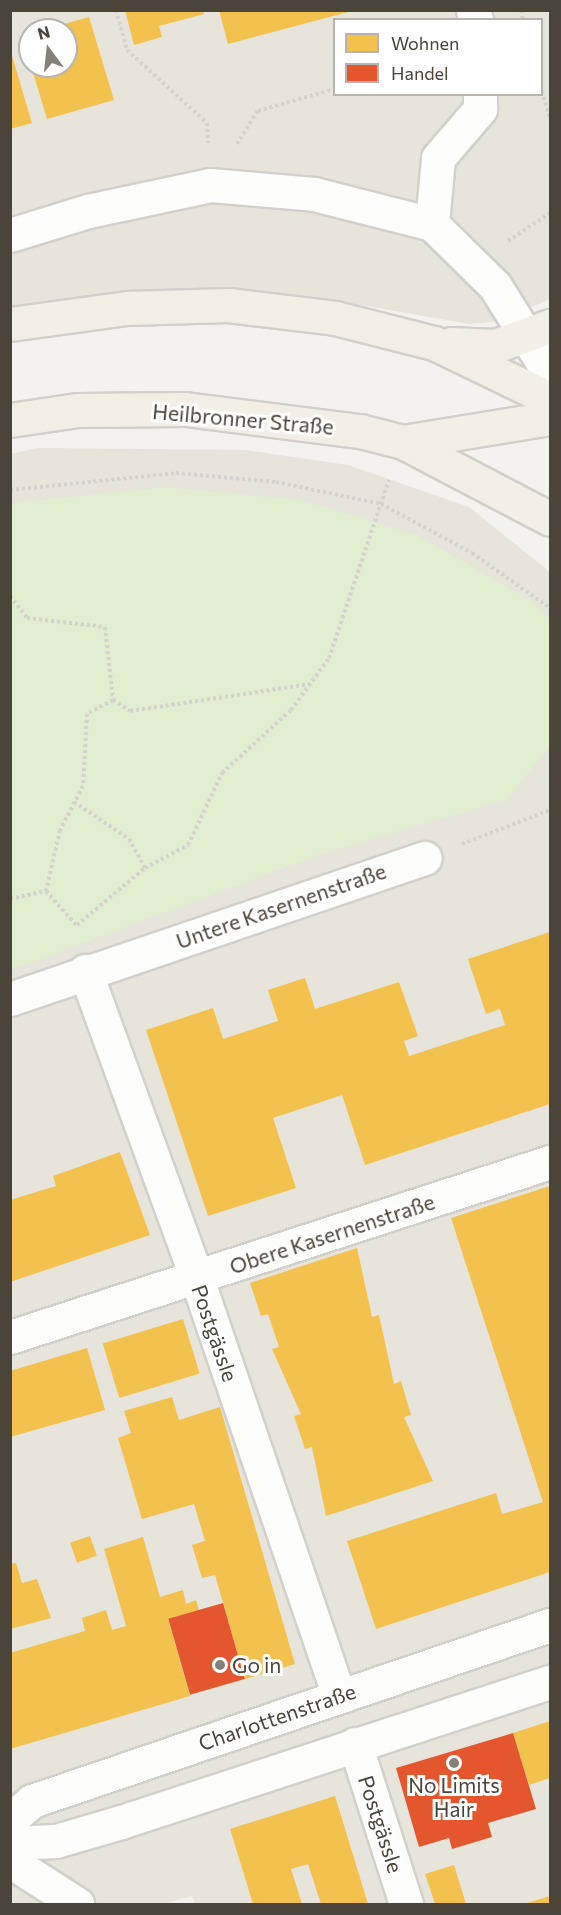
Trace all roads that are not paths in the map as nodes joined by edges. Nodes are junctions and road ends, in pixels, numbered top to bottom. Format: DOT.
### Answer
graph roads {
  1 [pos="480,96"];
  2 [pos="432,224"];
  3 [pos="10,235"];
  4 [pos="10,324"];
  5 [pos="539,332"];
  6 [pos="434,343"];
  7 [pos="550,374"];
  8 [pos="550,399"];
  9 [pos="550,418"];
  10 [pos="10,420"];
  11 [pos="403,442"];
  12 [pos="550,519"];
  13 [pos="424,858"];
  14 [pos="85,971"];
  15 [pos="10,999"];
  16 [pos="550,1162"];
  17 [pos="197,1279"];
  18 [pos="10,1337"];
  19 [pos="550,1625"];
  20 [pos="550,1682"];
  21 [pos="339,1696"];
  22 [pos="355,1744"];
  23 [pos="10,1820"];
  24 [pos="10,1843"];
  25 [pos="10,1861"];
  26 [pos="77,1905"];
  27 [pos="406,1905"];
  1 -- 2 [label="street"];
  2 -- 3 [label="street"];
  2 -- 5 [label="street"];
  4 -- 6 [label="main road"];
  5 -- 6 [label="main road"];
  5 -- 7 [label="street"];
  6 -- 8 [label="main road"];
  9 -- 11 [label="main road"];
  10 -- 11 [label="main road, Heilbronner Straße"];
  11 -- 12 [label="main road"];
  13 -- 14 [label="street, Untere Kasernenstraße"];
  14 -- 15 [label="street, Untere Kasernenstraße"];
  14 -- 17 [label="street, Postgässle"];
  16 -- 17 [label="street, Obere Kasernenstraße"];
  17 -- 18 [label="street, Obere Kasernenstraße"];
  17 -- 21 [label="street, Postgässle"];
  19 -- 21 [label="street, Charlottenstraße"];
  20 -- 22 [label="street"];
  21 -- 23 [label="street, Charlottenstraße"];
  22 -- 24 [label="street"];
  22 -- 27 [label="street, Postgässle"];
  25 -- 26 [label="street"];
}
